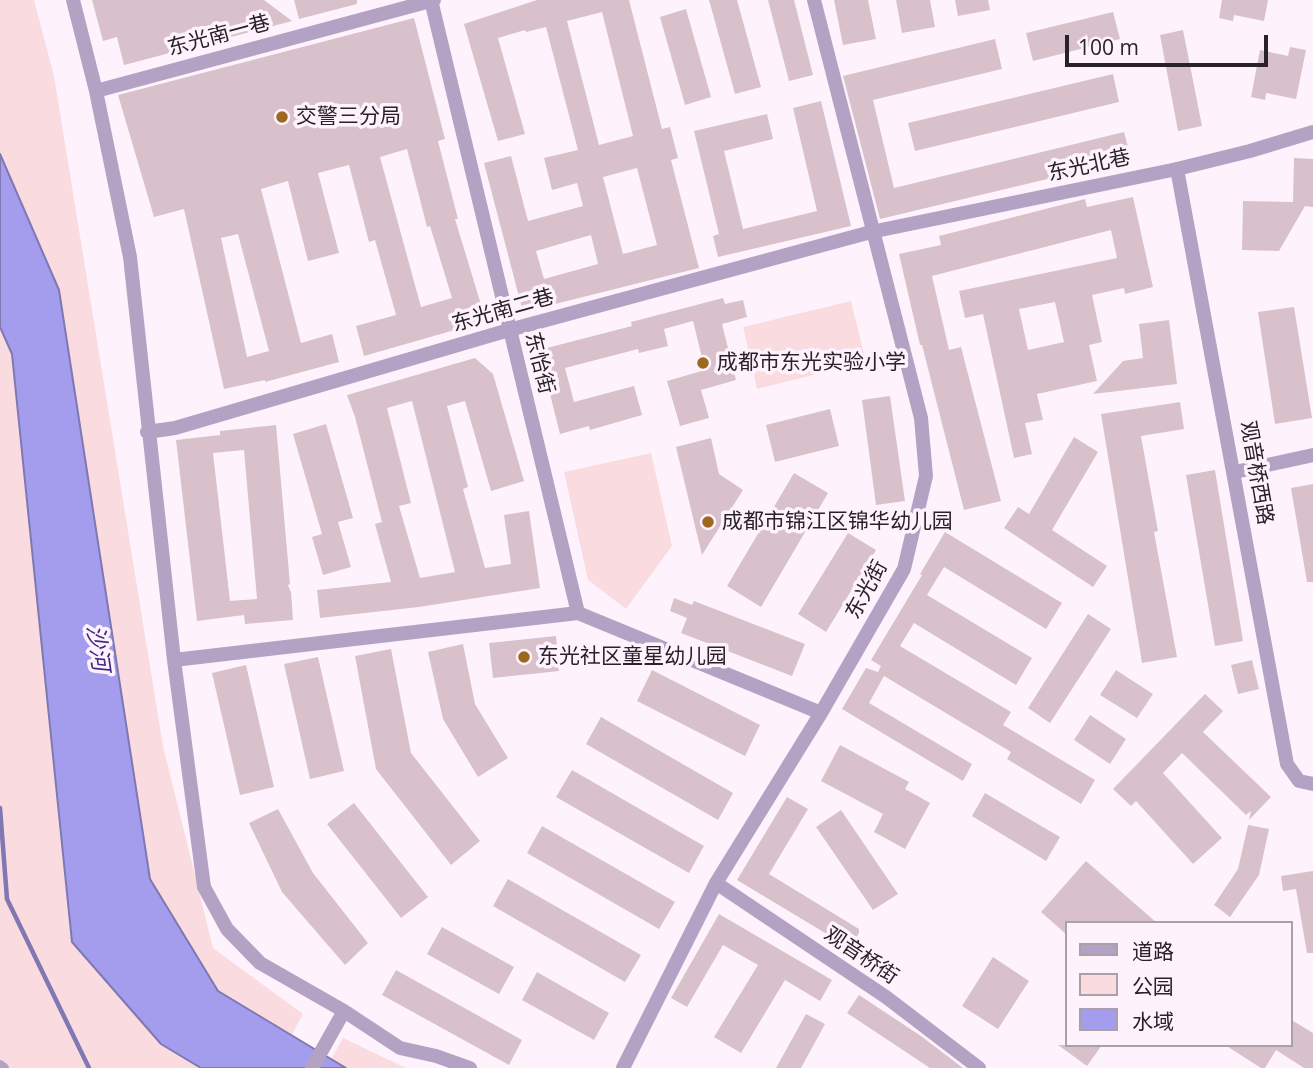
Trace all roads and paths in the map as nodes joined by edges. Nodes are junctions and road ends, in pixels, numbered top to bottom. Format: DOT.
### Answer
graph roads {
  1 [pos="73,0"];
  2 [pos="432,0"];
  3 [pos="814,0"];
  4 [pos="96,91"];
  5 [pos="1313,132"];
  6 [pos="1177,169"];
  7 [pos="872,232"];
  8 [pos="509,330"];
  9 [pos="147,432"];
  10 [pos="1313,455"];
  11 [pos="1235,472"];
  12 [pos="578,613"];
  13 [pos="174,660"];
  14 [pos="821,713"];
  15 [pos="1306,782"];
  16 [pos="716,883"];
  17 [pos="344,1011"];
  18 [pos="312,1068"];
  19 [pos="470,1068"];
  20 [pos="623,1068"];
  21 [pos="979,1068"];
  1 -- 4 [label="street"];
  2 -- 4 [label="street, 东光南一巷"];
  2 -- 8 [label="street, 东怡街"];
  3 -- 7 [label="street, 东光街"];
  4 -- 9 [label="street"];
  5 -- 6 [label="street, 东光北巷"];
  6 -- 7 [label="street, 东光北巷"];
  6 -- 11 [label="street, 观音桥西路"];
  7 -- 8 [label="street, 东光南二巷"];
  7 -- 14 [label="street, 东光街"];
  8 -- 9 [label="street, 东光南二巷"];
  8 -- 12 [label="street, 东怡街"];
  9 -- 13 [label="street"];
  10 -- 11 [label="street"];
  11 -- 15 [label="street, 观音桥西路"];
  12 -- 13 [label="street"];
  12 -- 14 [label="street"];
  13 -- 17 [label="street"];
  14 -- 16 [label="street, 东光街"];
  16 -- 20 [label="street, 东光街"];
  16 -- 21 [label="street, 观音桥街"];
  17 -- 18 [label="street"];
  17 -- 19 [label="street"];
}
